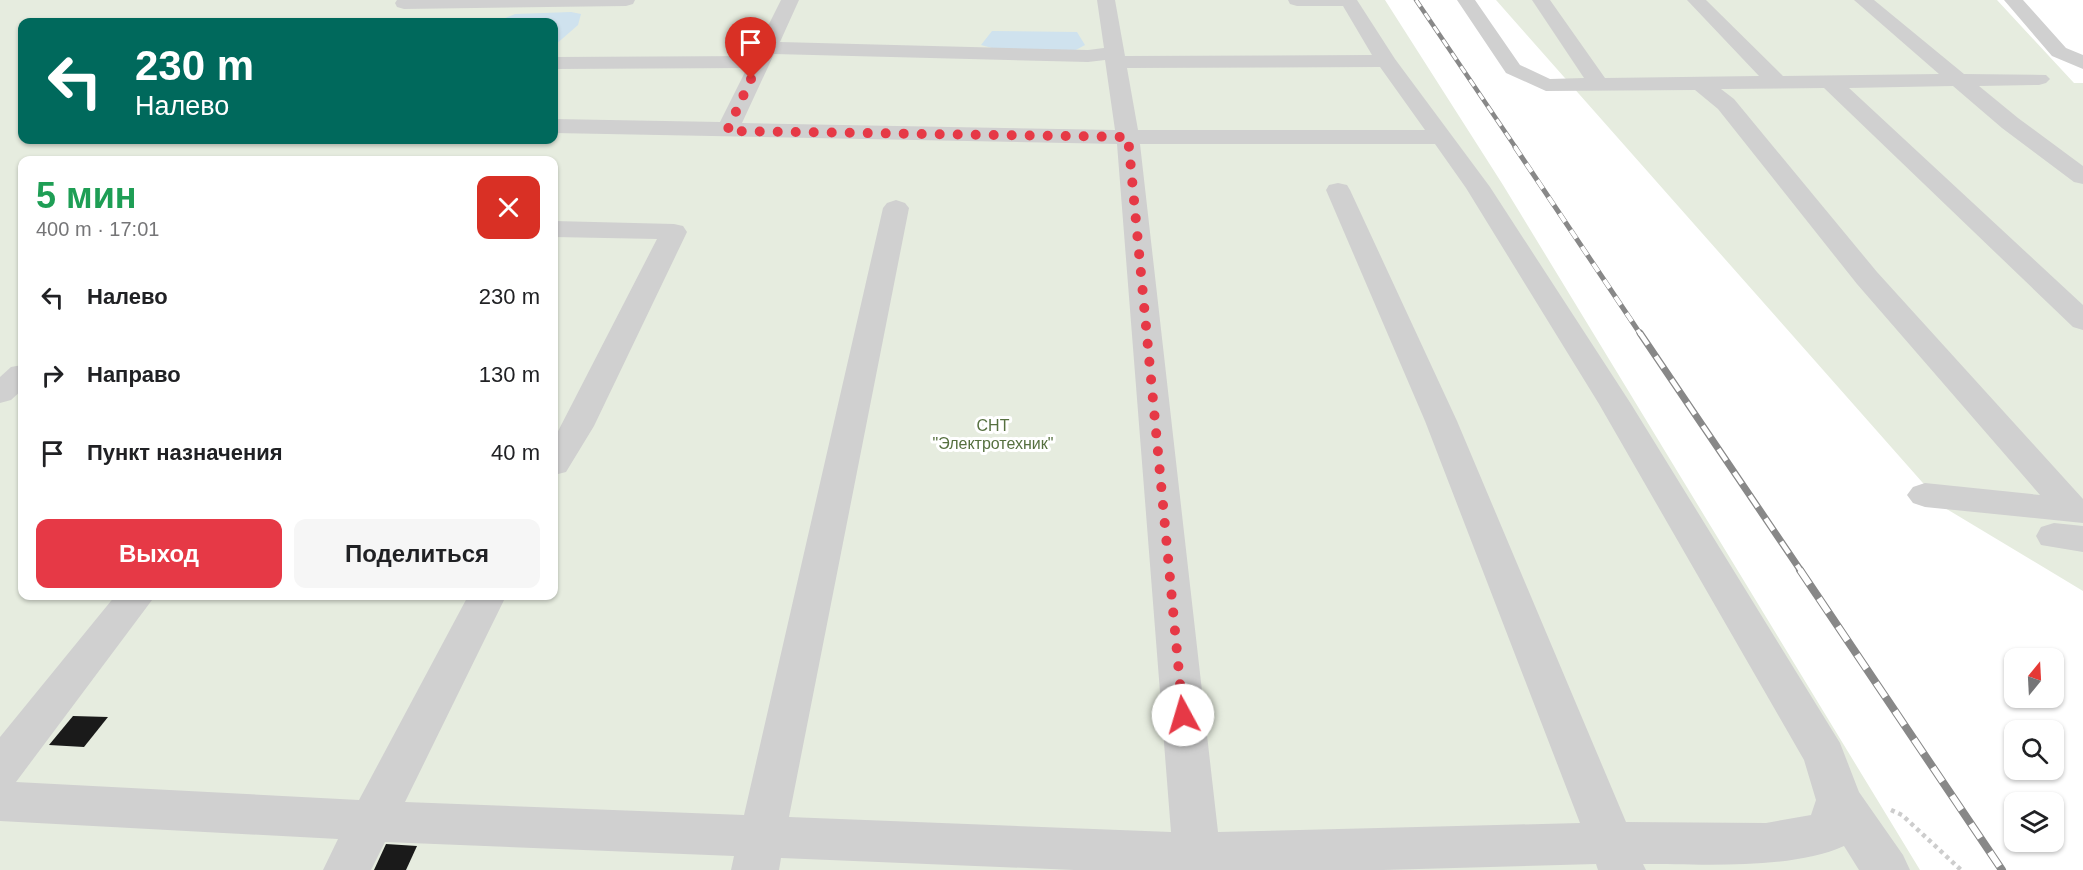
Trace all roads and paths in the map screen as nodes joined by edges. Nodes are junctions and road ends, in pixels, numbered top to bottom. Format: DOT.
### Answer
graph roads {
  1 [pos="626,0"];
  2 [pos="790,0"];
  3 [pos="1106,0"];
  4 [pos="1297,0"];
  5 [pos="1348,0"];
  6 [pos="1466,0"];
  7 [pos="1541,0"];
  8 [pos="1696,0"];
  9 [pos="1863,0"];
  10 [pos="2013,0"];
  11 [pos="404,3"];
  12 [pos="762,55"];
  13 [pos="1115,58"];
  14 [pos="1386,61"];
  15 [pos="558,63"];
  16 [pos="2083,63"];
  17 [pos="2040,79"];
  18 [pos="1958,80"];
  19 [pos="1829,81"];
  20 [pos="1700,82"];
  21 [pos="1776,82"];
  22 [pos="1599,84"];
  23 [pos="558,126"];
  24 [pos="727,131"];
  25 [pos="1128,137"];
  26 [pos="1443,137"];
  27 [pos="2083,177"];
  28 [pos="1338,190"];
  29 [pos="896,208"];
  30 [pos="558,229"];
  31 [pos="2083,321"];
  32 [pos="18,377"];
  33 [pos="0,393"];
  34 [pos="558,458"];
  35 [pos="1925,495"];
  36 [pos="2073,524"];
  37 [pos="133,600"];
  38 [pos="485,600"];
  39 [pos="0,770"];
  40 [pos="1839,800"];
  41 [pos="0,801"];
  42 [pos="372,821"];
  43 [pos="759,853"];
  44 [pos="1617,857"];
  45 [pos="1197,862"];
  46 [pos="347,870"];
  47 [pos="1886,870"];
  1 -- 11 [label="street"];
  2 -- 12 [label="street"];
  3 -- 13 [label="street"];
  4 -- 5 [label="street"];
  5 -- 14 [label="street"];
  6 -- 22 [label="street"];
  7 -- 22 [label="street"];
  8 -- 21 [label="street"];
  9 -- 18 [label="street"];
  10 -- 16 [label="street"];
  12 -- 13 [label="street"];
  12 -- 15 [label="street"];
  12 -- 24 [label="street"];
  13 -- 14 [label="street"];
  13 -- 25 [label="street"];
  14 -- 26 [label="street"];
  17 -- 18 [label="street"];
  18 -- 19 [label="street"];
  18 -- 27 [label="street"];
  19 -- 21 [label="street"];
  19 -- 31 [label="street"];
  20 -- 21 [label="street"];
  20 -- 22 [label="street"];
  20 -- 36 [label="street"];
  23 -- 24 [label="street"];
  24 -- 25 [label="street"];
  25 -- 26 [label="street"];
  25 -- 45 [label="street"];
  26 -- 40 [label="street"];
  28 -- 44 [label="street"];
  29 -- 43 [label="street"];
  30 -- 34 [label="street"];
  32 -- 33 [label="street"];
  35 -- 36 [label="street"];
  37 -- 39 [label="street"];
  38 -- 42 [label="street"];
  40 -- 44 [label="street"];
  40 -- 47 [label="street"];
  41 -- 42 [label="street"];
  42 -- 43 [label="street"];
  42 -- 46 [label="street"];
  43 -- 45 [label="street"];
  44 -- 45 [label="street"];
}
